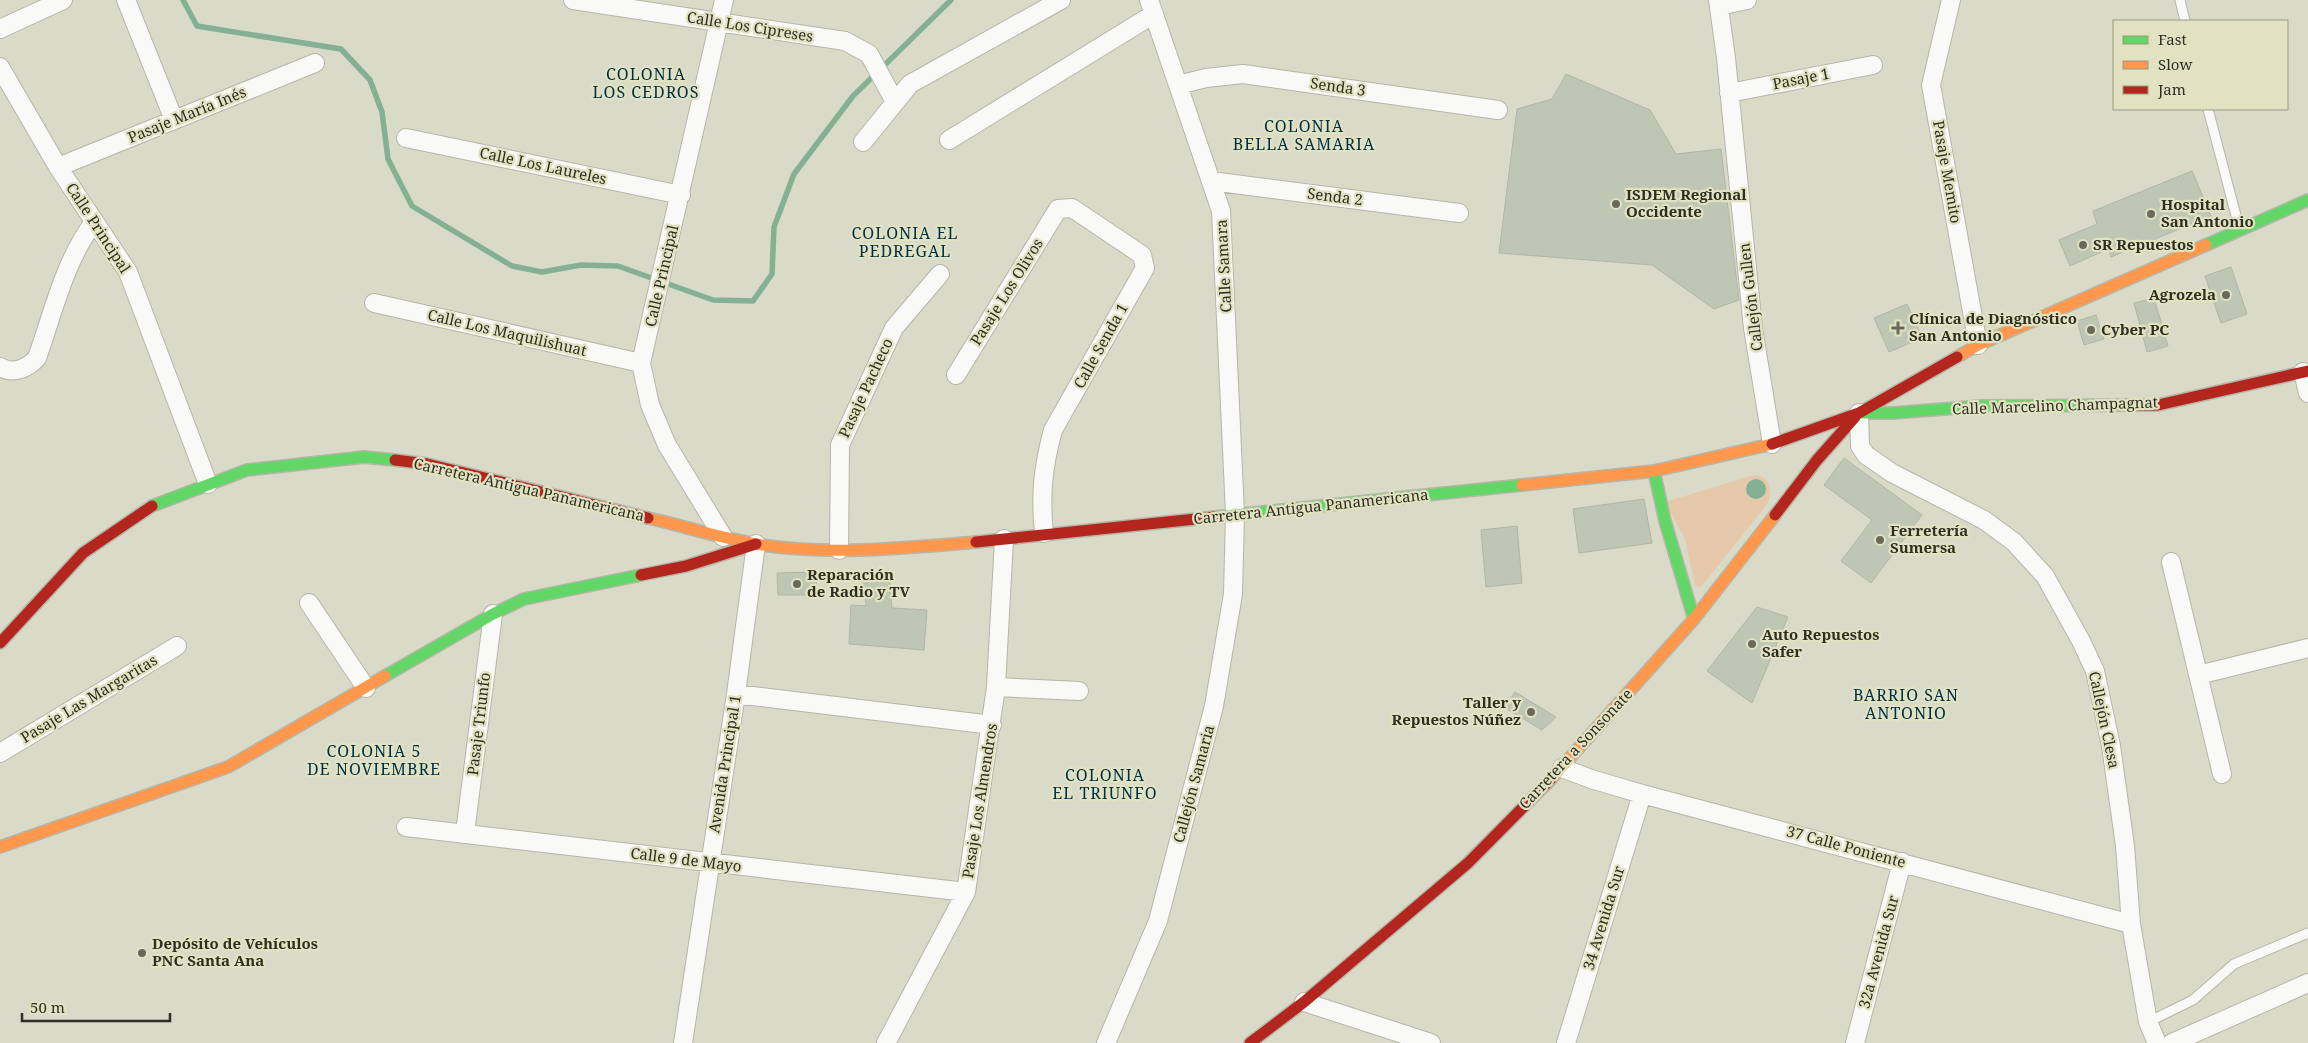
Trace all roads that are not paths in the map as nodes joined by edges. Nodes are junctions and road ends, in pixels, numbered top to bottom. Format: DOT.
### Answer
graph roads {
  1 [pos="64,0"];
  2 [pos="126,0"];
  3 [pos="573,0"];
  4 [pos="724,0"];
  5 [pos="1061,0"];
  6 [pos="1747,0"];
  7 [pos="1951,0"];
  8 [pos="2180,0"];
  9 [pos="1719,3"];
  10 [pos="1152,7"];
  11 [pos="2185,20"];
  12 [pos="718,23"];
  13 [pos="0,29"];
  14 [pos="315,63"];
  15 [pos="1872,65"];
  16 [pos="0,67"];
  17 [pos="1178,85"];
  18 [pos="1730,93"];
  19 [pos="895,102"];
  20 [pos="1498,110"];
  21 [pos="2208,110"];
  22 [pos="174,120"];
  23 [pos="406,138"];
  24 [pos="949,140"];
  25 [pos="863,142"];
  26 [pos="58,167"];
  27 [pos="1211,181"];
  28 [pos="681,194"];
  29 [pos="2308,200"];
  30 [pos="1058,209"];
  31 [pos="1459,212"];
  32 [pos="94,222"];
  33 [pos="2240,229"];
  34 [pos="940,274"];
  35 [pos="374,303"];
  36 [pos="1978,345"];
  37 [pos="641,363"];
  38 [pos="0,366"];
  39 [pos="2305,372"];
  40 [pos="956,375"];
  41 [pos="2308,393"];
  42 [pos="1859,413"];
  43 [pos="1772,444"];
  44 [pos="1654,471"];
  45 [pos="208,484"];
  46 [pos="1235,514"];
  47 [pos="1044,533"];
  48 [pos="723,536"];
  49 [pos="1004,539"];
  50 [pos="756,544"];
  51 [pos="839,550"];
  52 [pos="2171,562"];
  53 [pos="309,603"];
  54 [pos="493,614"];
  55 [pos="1694,619"];
  56 [pos="0,643"];
  57 [pos="177,646"];
  58 [pos="2308,648"];
  59 [pos="2198,675"];
  60 [pos="996,687"];
  61 [pos="366,688"];
  62 [pos="1079,691"];
  63 [pos="736,694"];
  64 [pos="992,725"];
  65 [pos="0,753"];
  66 [pos="1562,768"];
  67 [pos="2222,774"];
  68 [pos="1642,794"];
  69 [pos="406,827"];
  70 [pos="465,833"];
  71 [pos="0,847"];
  72 [pos="710,862"];
  73 [pos="1902,862"];
  74 [pos="966,892"];
  75 [pos="2131,924"];
  76 [pos="2308,933"];
  77 [pos="2308,983"];
  78 [pos="1304,1002"];
  79 [pos="2148,1022"];
  80 [pos="683,1043"];
  81 [pos="886,1043"];
  82 [pos="1106,1043"];
  83 [pos="1250,1043"];
  84 [pos="1431,1043"];
  85 [pos="1566,1043"];
  86 [pos="1855,1043"];
  87 [pos="2157,1043"];
  88 [pos="2172,1043"];
  1 -- 13 [label="street"];
  2 -- 22 [label="street"];
  3 -- 12 [label="street, Calle Los Cipreses"];
  4 -- 12 [label="street, Calle Principal"];
  5 -- 19 [label="street"];
  6 -- 9 [label="street"];
  7 -- 36 [label="street, Pasaje Memito"];
  8 -- 11 [label="lane"];
  9 -- 18 [label="street, Callejón Gullen"];
  10 -- 17 [label="street, Calle Samara"];
  10 -- 24 [label="street"];
  12 -- 19 [label="street, Calle Los Cipreses"];
  12 -- 28 [label="street, Calle Principal"];
  14 -- 22 [label="street, Pasaje María Inés"];
  15 -- 18 [label="street, Pasaje 1"];
  16 -- 26 [label="street, Calle Principal"];
  17 -- 20 [label="street, Senda 3"];
  17 -- 27 [label="street, Calle Samara"];
  18 -- 43 [label="street, Callejón Gullen"];
  19 -- 25 [label="street"];
  21 -- 33 [label="lane"];
  22 -- 26 [label="street, Pasaje María Inés"];
  23 -- 28 [label="street, Calle Los Laureles"];
  26 -- 32 [label="street, Calle Principal"];
  27 -- 31 [label="street, Senda 2"];
  27 -- 46 [label="street, Calle Samara"];
  28 -- 37 [label="street, Calle Principal"];
  29 -- 33 [label="main road"];
  30 -- 40 [label="street, Pasaje Los Olivos"];
  30 -- 47 [label="street, Calle Senda 1"];
  32 -- 38 [label="street"];
  32 -- 45 [label="street, Calle Principal"];
  33 -- 36 [label="main road"];
  34 -- 51 [label="street, Pasaje Pacheco"];
  35 -- 37 [label="street, Calle Los Maquilishuat"];
  36 -- 42 [label="main road"];
  37 -- 48 [label="street, Calle Principal"];
  39 -- 41 [label="street"];
  39 -- 42 [label="main road, Calle Marcelino Champagnat"];
  42 -- 43 [label="main road, Carretera Antigua Panamericana"];
  42 -- 55 [label="main road, Carretera a Sonsonate"];
  42 -- 75 [label="street, Callejón Clesa"];
  43 -- 44 [label="main road, Carretera Antigua Panamericana"];
  44 -- 46 [label="main road, Carretera Antigua Panamericana"];
  44 -- 55 [label="main road"];
  45 -- 48 [label="main road, Carretera Antigua Panamericana"];
  45 -- 56 [label="main road, Carretera Antigua Panamericana"];
  46 -- 47 [label="main road, Carretera Antigua Panamericana"];
  46 -- 82 [label="street, Callejón Samaria"];
  47 -- 49 [label="main road, Carretera Antigua Panamericana"];
  48 -- 50 [label="main road, Carretera Antigua Panamericana"];
  49 -- 51 [label="main road, Carretera Antigua Panamericana"];
  49 -- 60 [label="street, Pasaje Los Almendros"];
  50 -- 51 [label="main road, Carretera Antigua Panamericana"];
  50 -- 54 [label="main road, Carretera Antigua Panamericana"];
  50 -- 63 [label="street, Avenida Principal 1"];
  52 -- 59 [label="street"];
  53 -- 61 [label="street"];
  54 -- 61 [label="main road, Carretera Antigua Panamericana"];
  54 -- 70 [label="street, Pasaje Triunfo"];
  55 -- 66 [label="main road, Carretera a Sonsonate"];
  57 -- 65 [label="street, Pasaje Las Margaritas"];
  58 -- 59 [label="street"];
  59 -- 67 [label="street"];
  60 -- 62 [label="street"];
  60 -- 64 [label="street, Pasaje Los Almendros"];
  61 -- 71 [label="main road, Carretera Antigua Panamericana"];
  63 -- 64 [label="street"];
  63 -- 72 [label="street, Avenida Principal 1"];
  64 -- 74 [label="street, Pasaje Los Almendros"];
  66 -- 68 [label="street, 37 Calle Poniente"];
  66 -- 78 [label="main road, Carretera a Sonsonate"];
  68 -- 73 [label="street, 37 Calle Poniente"];
  68 -- 85 [label="street, 34 Avenida Sur"];
  69 -- 70 [label="street, Calle 9 de Mayo"];
  70 -- 72 [label="street, Calle 9 de Mayo"];
  72 -- 74 [label="street, Calle 9 de Mayo"];
  72 -- 80 [label="street, Avenida Principal 1"];
  73 -- 75 [label="street, 37 Calle Poniente"];
  73 -- 86 [label="street, 32a Avenida Sur"];
  74 -- 81 [label="street, Pasaje Los Almendros"];
  75 -- 79 [label="street, Callejón Clesa"];
  76 -- 79 [label="lane"];
  77 -- 88 [label="street"];
  78 -- 83 [label="main road, Carretera a Sonsonate"];
  78 -- 84 [label="street"];
  79 -- 87 [label="street, Callejón Clesa"];
}
